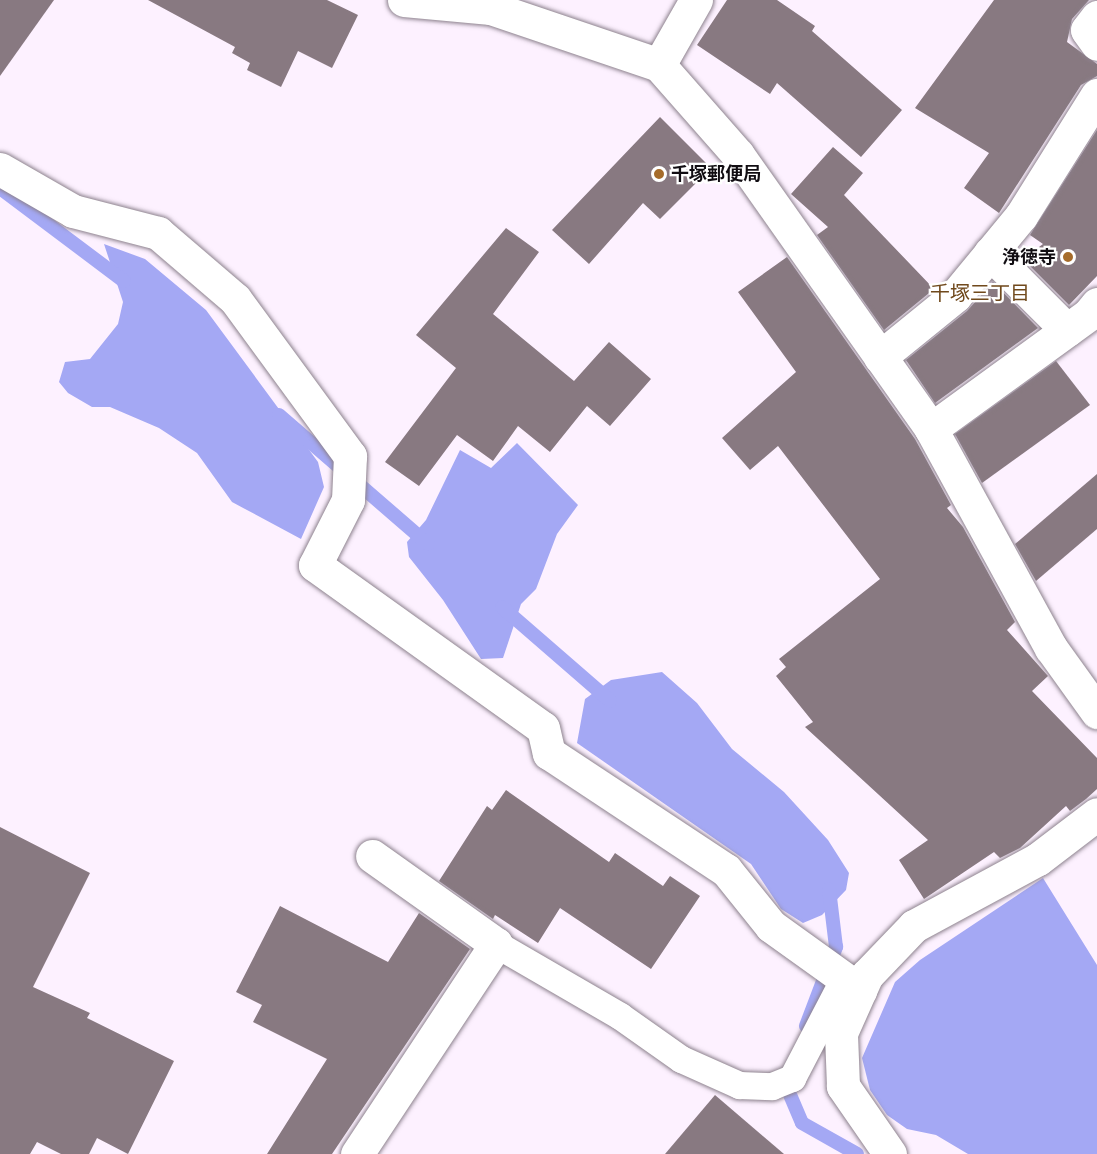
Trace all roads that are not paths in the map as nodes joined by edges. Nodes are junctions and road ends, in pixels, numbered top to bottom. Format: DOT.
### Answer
graph roads {
  1 [pos="404,0"];
  2 [pos="696,0"];
  3 [pos="1097,17"];
  4 [pos="1097,44"];
  5 [pos="659,65"];
  6 [pos="1097,95"];
  7 [pos="0,169"];
  8 [pos="990,253"];
  9 [pos="1097,304"];
  10 [pos="1067,330"];
  11 [pos="880,357"];
  12 [pos="931,429"];
  13 [pos="1097,712"];
  14 [pos="1097,814"];
  15 [pos="372,856"];
  16 [pos="496,944"];
  17 [pos="852,984"];
  18 [pos="357,1154"];
  19 [pos="890,1154"];
  1 -- 5 [label="street"];
  2 -- 5 [label="street"];
  3 -- 4 [label="street"];
  5 -- 11 [label="street"];
  6 -- 8 [label="street"];
  7 -- 17 [label="street"];
  8 -- 10 [label="street"];
  8 -- 11 [label="street"];
  9 -- 10 [label="street"];
  10 -- 12 [label="street"];
  11 -- 12 [label="street"];
  12 -- 13 [label="street"];
  14 -- 17 [label="street"];
  15 -- 16 [label="street"];
  16 -- 17 [label="lane"];
  16 -- 18 [label="street"];
  17 -- 19 [label="street"];
}
